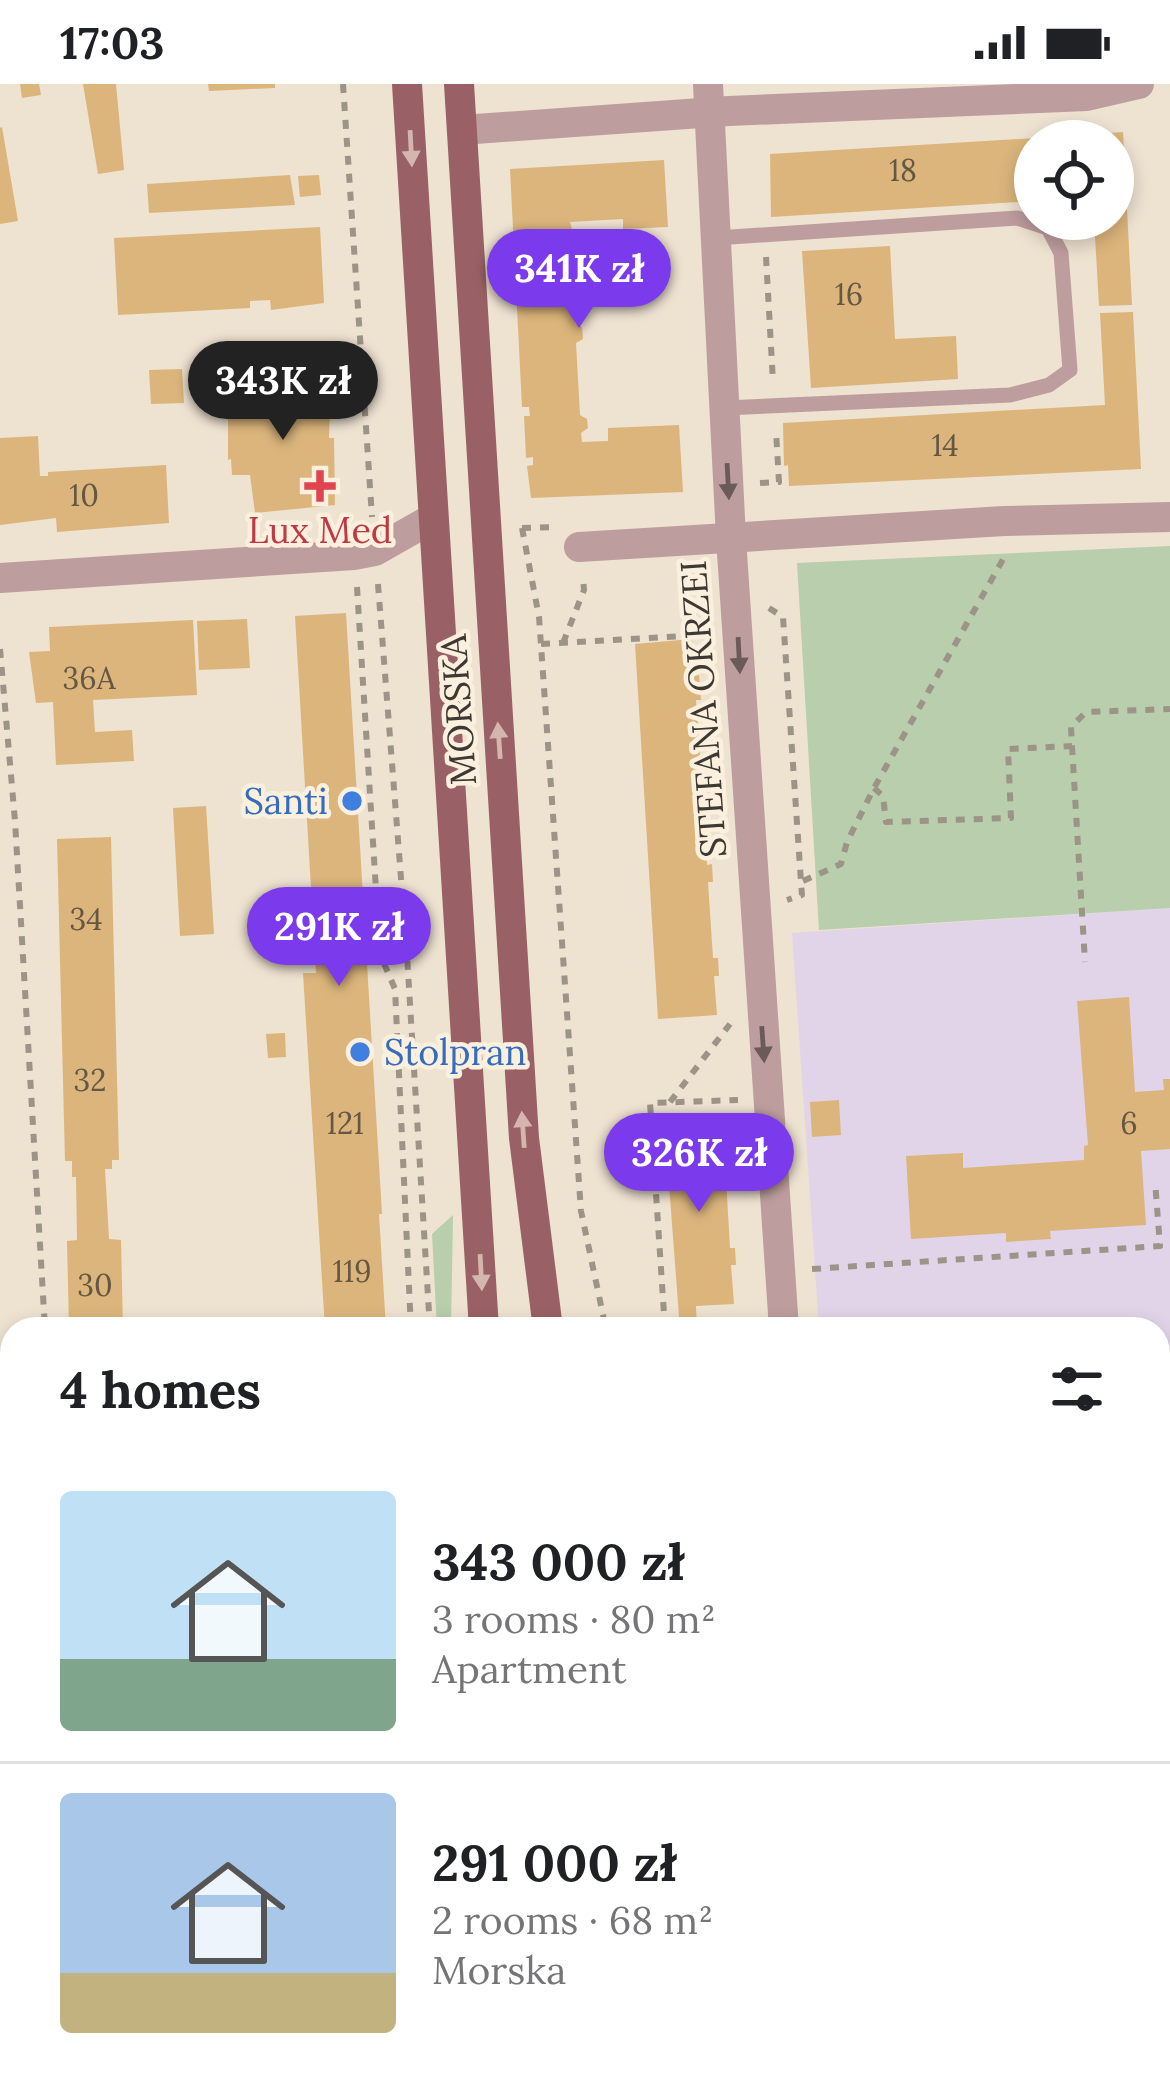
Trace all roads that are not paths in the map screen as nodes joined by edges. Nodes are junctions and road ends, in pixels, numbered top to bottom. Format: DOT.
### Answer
graph roads {
  1 [pos="407,84"];
  2 [pos="459,84"];
  3 [pos="1137,84"];
  4 [pos="709,98"];
  5 [pos="462,130"];
  6 [pos="716,238"];
  7 [pos="725,408"];
  8 [pos="433,518"];
  9 [pos="1170,518"];
  10 [pos="731,538"];
  11 [pos="579,547"];
  12 [pos="0,578"];
  13 [pos="483,1317"];
  14 [pos="546,1317"];
  15 [pos="783,1317"];
  1 -- 8 [label="main road, MORSKA, one-way"];
  2 -- 5 [label="main road, MORSKA"];
  3 -- 4 [label="street"];
  4 -- 5 [label="street"];
  4 -- 6 [label="street, STEFANA OKRZEI"];
  14 -- 5 [label="main road, MORSKA, one-way"];
  6 -- 7 [label="street, STEFANA OKRZEI"];
  6 -- 7 [label="lane"];
  7 -- 10 [label="street, STEFANA OKRZEI, one-way"];
  8 -- 12 [label="street"];
  8 -- 13 [label="main road, MORSKA, one-way"];
  9 -- 10 [label="street"];
  10 -- 11 [label="street"];
  10 -- 15 [label="street, STEFANA OKRZEI, one-way"];
}
